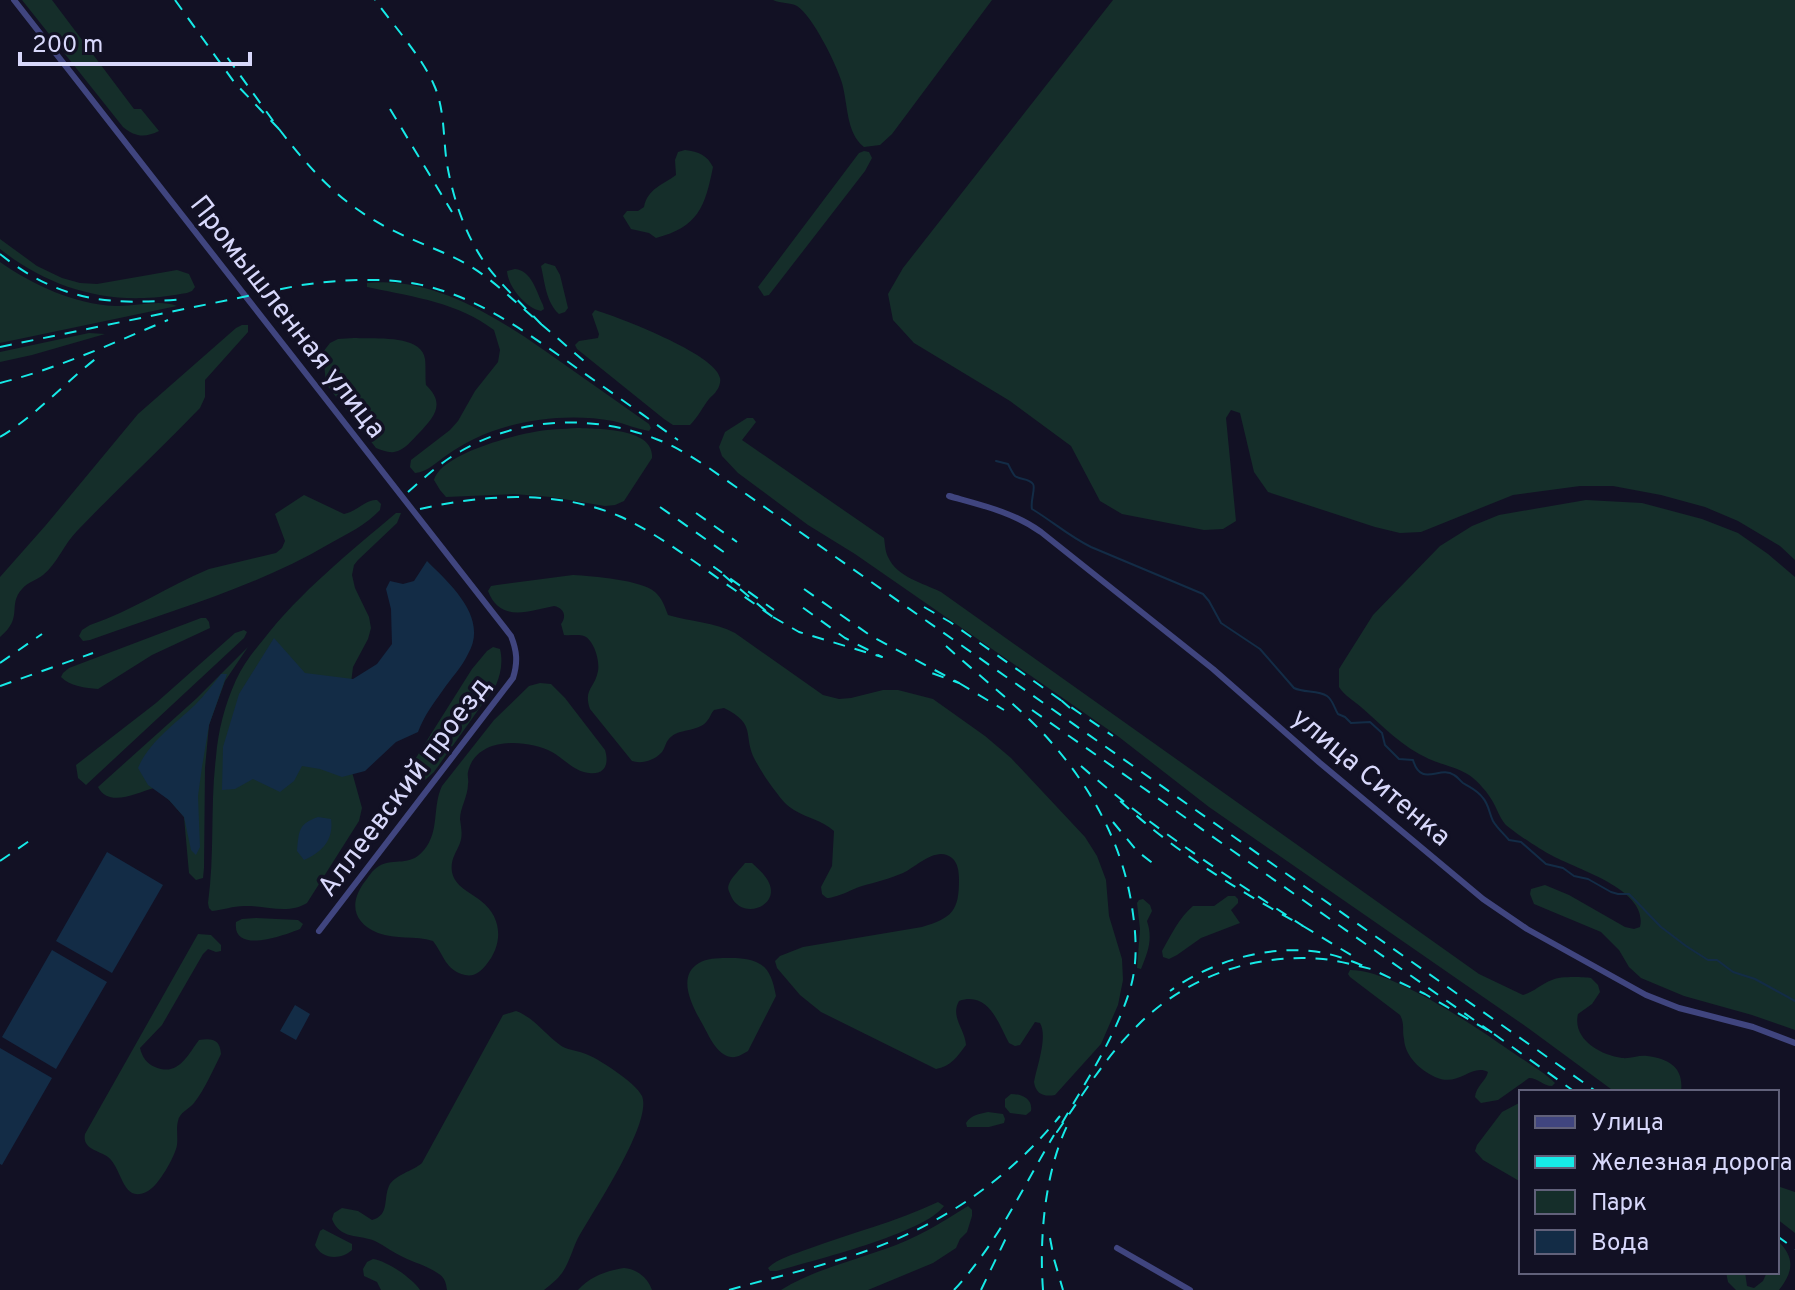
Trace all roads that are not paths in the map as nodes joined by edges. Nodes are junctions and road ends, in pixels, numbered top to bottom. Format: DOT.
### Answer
graph roads {
  1 [pos="14,0"];
  2 [pos="949,496"];
  3 [pos="517,665"];
  4 [pos="319,931"];
  5 [pos="1795,1043"];
  6 [pos="1117,1248"];
  7 [pos="1190,1290"];
  1 -- 3 [label="street, Промышленная улица"];
  2 -- 5 [label="street, улица Ситенка"];
  3 -- 4 [label="street, Аллеевский проезд"];
  6 -- 7 [label="street"];
}
